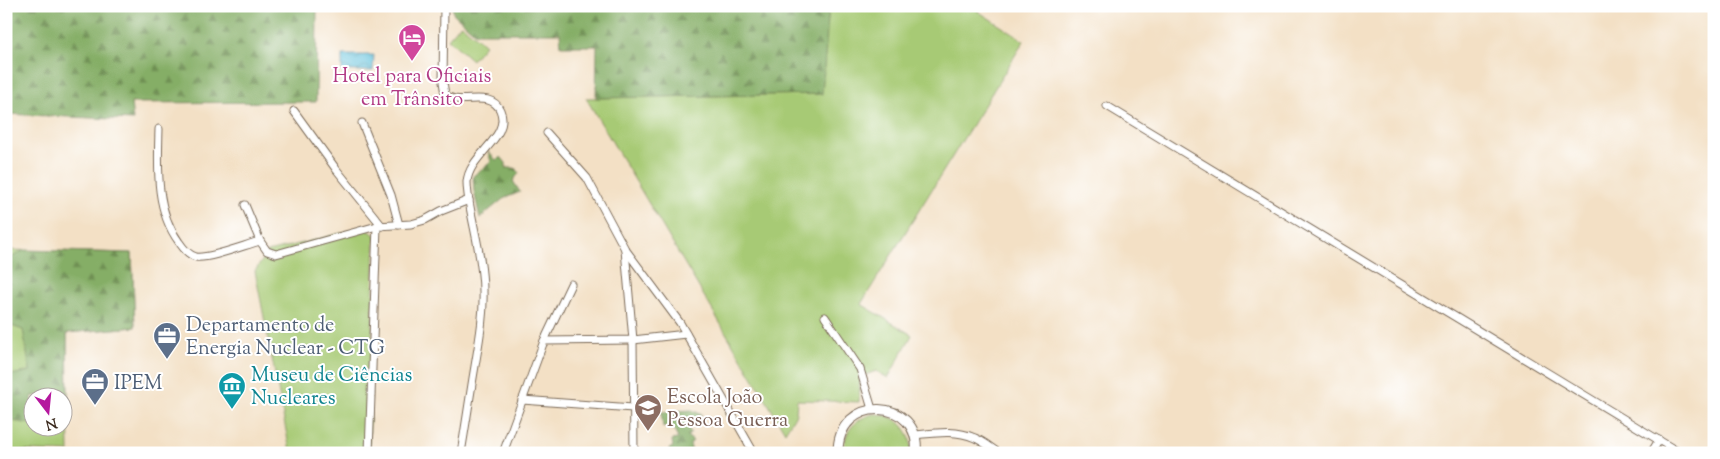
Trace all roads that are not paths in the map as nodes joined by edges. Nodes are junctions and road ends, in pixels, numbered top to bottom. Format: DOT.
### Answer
graph roads {
  1 [pos="444,6"];
  2 [pos="1107,106"];
  3 [pos="294,111"];
  4 [pos="362,124"];
  5 [pos="159,129"];
  6 [pos="547,133"];
  7 [pos="469,200"];
  8 [pos="245,205"];
  9 [pos="399,225"];
  10 [pos="380,226"];
  11 [pos="260,241"];
  12 [pos="625,249"];
  13 [pos="571,284"];
  14 [pos="825,317"];
  15 [pos="686,334"];
  16 [pos="633,340"];
  17 [pos="544,341"];
  18 [pos="522,400"];
  19 [pos="633,408"];
  20 [pos="872,409"];
  21 [pos="915,435"];
  22 [pos="1659,440"];
  23 [pos="369,453"];
  24 [pos="461,453"];
  25 [pos="503,453"];
  26 [pos="634,453"];
  27 [pos="754,453"];
  28 [pos="838,453"];
  29 [pos="916,453"];
  30 [pos="999,453"];
  31 [pos="1651,453"];
  32 [pos="1680,453"];
  1 -- 7 [label="street"];
  2 -- 22 [label="street"];
  3 -- 10 [label="street"];
  4 -- 9 [label="street"];
  5 -- 11 [label="street"];
  6 -- 12 [label="street"];
  7 -- 9 [label="street"];
  7 -- 24 [label="street"];
  8 -- 11 [label="street"];
  9 -- 10 [label="street"];
  10 -- 11 [label="street"];
  10 -- 23 [label="street"];
  12 -- 15 [label="street"];
  12 -- 16 [label="street"];
  13 -- 17 [label="street"];
  14 -- 20 [label="street"];
  15 -- 16 [label="street"];
  15 -- 27 [label="street"];
  16 -- 17 [label="street"];
  16 -- 19 [label="street"];
  17 -- 18 [label="street"];
  18 -- 19 [label="street"];
  18 -- 25 [label="street"];
  19 -- 26 [label="street"];
  20 -- 21 [label="main road"];
  20 -- 28 [label="main road"];
  21 -- 29 [label="main road"];
  21 -- 30 [label="street"];
  22 -- 31 [label="street"];
  22 -- 32 [label="street"];
}
